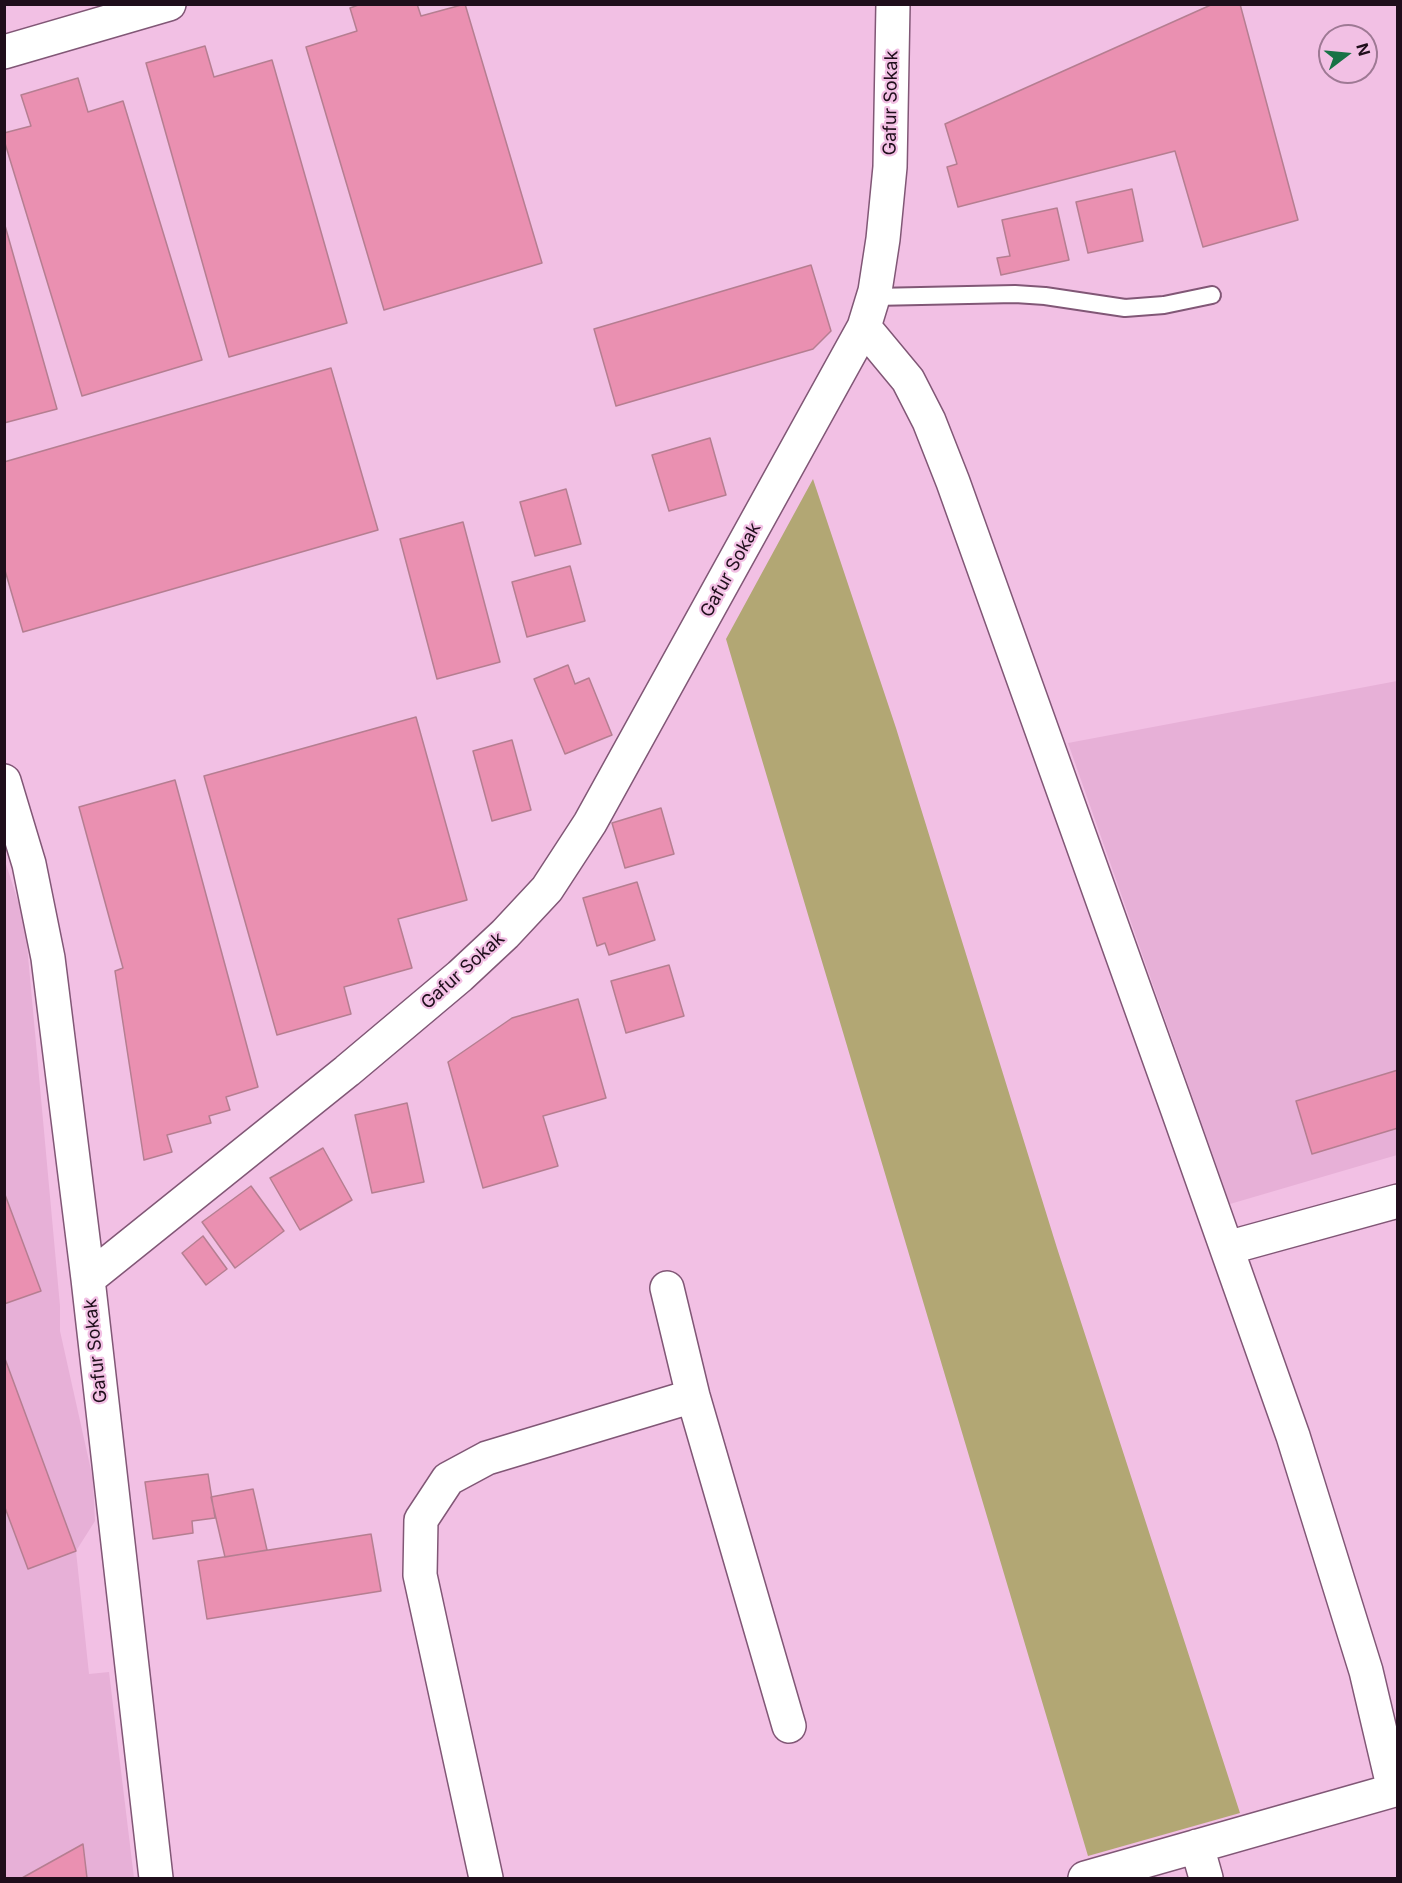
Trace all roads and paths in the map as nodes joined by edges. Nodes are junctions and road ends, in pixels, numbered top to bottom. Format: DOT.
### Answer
graph roads {
  1 [pos="169,4"];
  2 [pos="893,4"];
  3 [pos="4,52"];
  4 [pos="1212,295"];
  5 [pos="869,312"];
  6 [pos="4,781"];
  7 [pos="1398,1201"];
  8 [pos="1227,1248"];
  9 [pos="88,1279"];
  10 [pos="667,1288"];
  11 [pos="693,1396"];
  12 [pos="789,1726"];
  13 [pos="1396,1789"];
  14 [pos="1197,1846"];
  15 [pos="156,1878"];
  16 [pos="486,1878"];
  17 [pos="1085,1878"];
  18 [pos="1206,1878"];
  1 -- 3 [label="street"];
  2 -- 5 [label="street, Gafur Sokak"];
  4 -- 5 [label="lane"];
  5 -- 8 [label="street"];
  5 -- 9 [label="street, Gafur Sokak"];
  6 -- 9 [label="street"];
  7 -- 8 [label="street"];
  8 -- 13 [label="street"];
  9 -- 15 [label="street, Gafur Sokak"];
  10 -- 11 [label="street"];
  11 -- 12 [label="street"];
  11 -- 16 [label="street"];
  13 -- 14 [label="street"];
  14 -- 17 [label="street"];
  14 -- 18 [label="street"];
}
